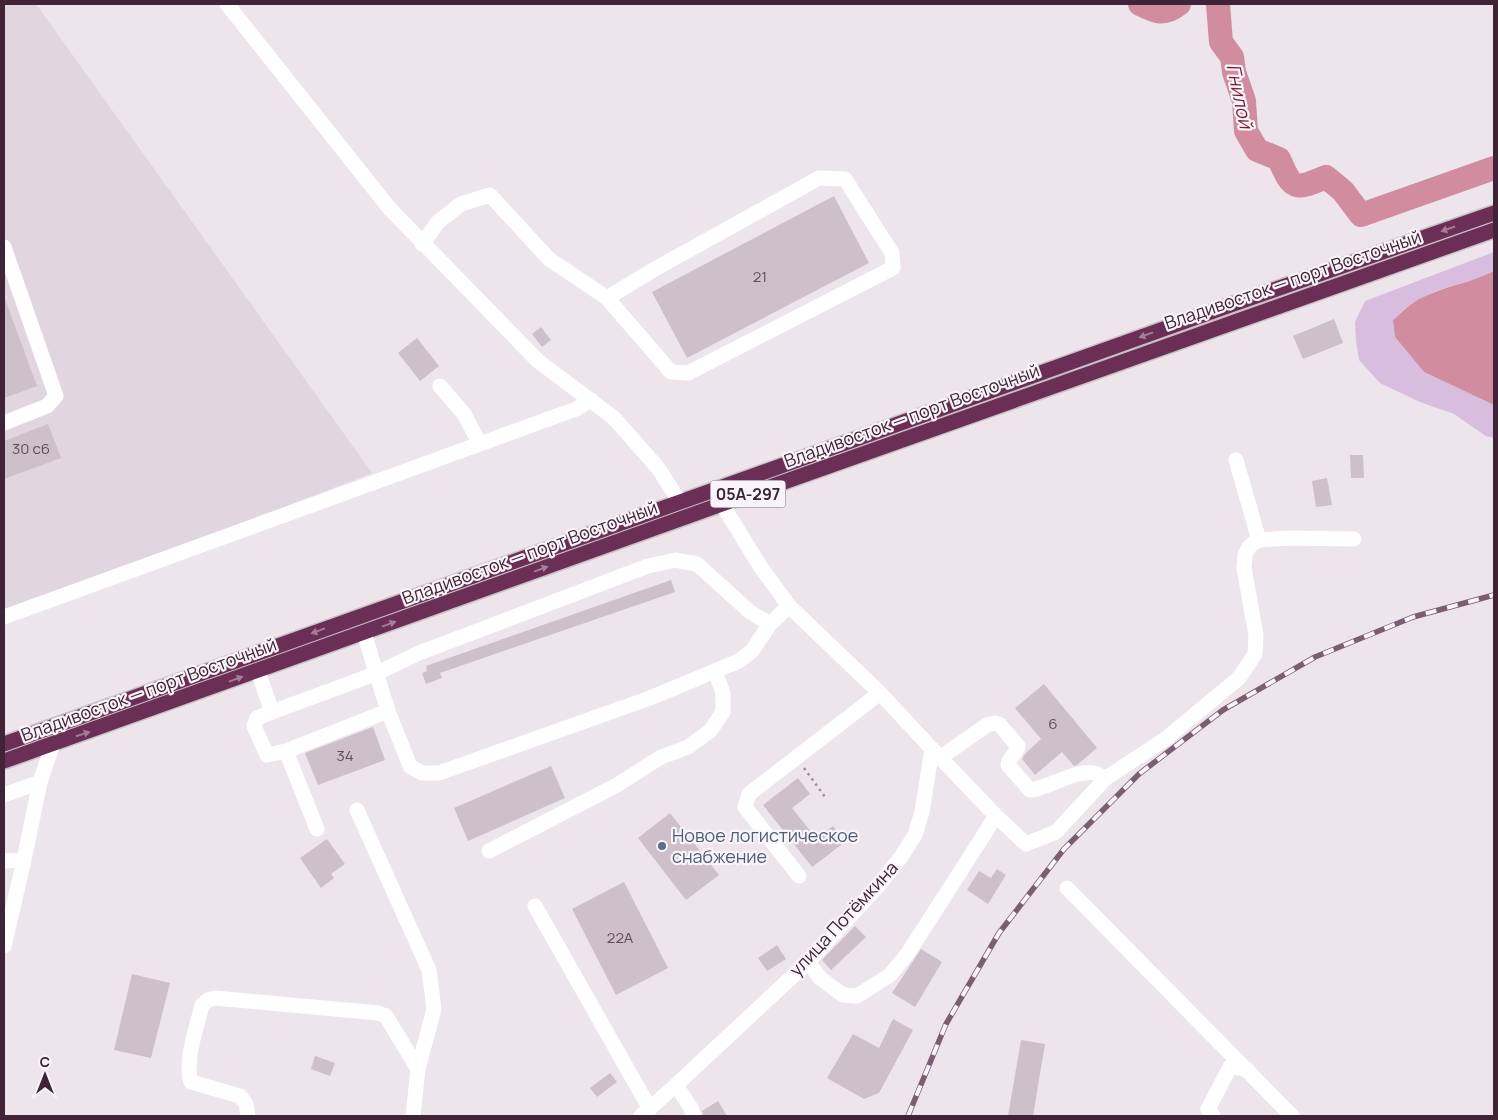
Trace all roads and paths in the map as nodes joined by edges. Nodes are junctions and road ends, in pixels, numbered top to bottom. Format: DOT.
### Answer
graph roads {
  1 [pos="227,4"];
  2 [pos="1494,213"];
  3 [pos="1494,230"];
  4 [pos="422,244"];
  5 [pos="4,247"];
  6 [pos="607,298"];
  7 [pos="440,386"];
  8 [pos="591,400"];
  9 [pos="4,423"];
  10 [pos="480,444"];
  11 [pos="1236,460"];
  12 [pos="680,502"];
  13 [pos="722,504"];
  14 [pos="1354,539"];
  15 [pos="1259,540"];
  16 [pos="789,606"];
  17 [pos="4,618"];
  18 [pos="770,624"];
  19 [pos="364,632"];
  20 [pos="258,671"];
  21 [pos="715,672"];
  22 [pos="375,674"];
  23 [pos="880,693"];
  24 [pos="388,711"];
  25 [pos="272,712"];
  26 [pos="4,744"];
  27 [pos="53,744"];
  28 [pos="286,752"];
  29 [pos="936,754"];
  30 [pos="797,759"];
  31 [pos="4,762"];
  32 [pos="1106,778"];
  33 [pos="40,782"];
  34 [pos="4,795"];
  35 [pos="825,796"];
  36 [pos="357,810"];
  37 [pos="996,816"];
  38 [pos="317,829"];
  39 [pos="489,851"];
  40 [pos="24,860"];
  41 [pos="4,861"];
  42 [pos="799,876"];
  43 [pos="1067,888"];
  44 [pos="535,906"];
  45 [pos="4,946"];
  46 [pos="808,962"];
  47 [pos="418,1069"];
  48 [pos="1247,1070"];
  49 [pos="676,1085"];
  50 [pos="646,1112"];
  51 [pos="1207,1114"];
  52 [pos="248,1116"];
  53 [pos="413,1116"];
  54 [pos="694,1116"];
  55 [pos="1292,1116"];
  1 -- 4 [label="street"];
  2 -- 12 [label="highway, Владивосток — порт Восточный / 05А-297, one-way"];
  3 -- 13 [label="highway, Владивосток — порт Восточный / 05А-297"];
  4 -- 6 [label="street"];
  4 -- 8 [label="street"];
  5 -- 9 [label="street"];
  6 -- 6 [label="street"];
  7 -- 10 [label="street"];
  8 -- 10 [label="street"];
  8 -- 12 [label="street"];
  10 -- 17 [label="street"];
  11 -- 15 [label="street"];
  12 -- 26 [label="highway, Владивосток — порт Восточный / 05А-297, one-way"];
  13 -- 16 [label="street"];
  19 -- 13 [label="highway, Владивосток — порт Восточный / 05А-297, one-way"];
  14 -- 15 [label="street"];
  15 -- 32 [label="street"];
  16 -- 18 [label="street"];
  16 -- 23 [label="street"];
  18 -- 21 [label="street"];
  18 -- 22 [label="street"];
  19 -- 20 [label="highway, Владивосток — порт Восточный / 05А-297"];
  19 -- 22 [label="street"];
  20 -- 25 [label="street"];
  27 -- 20 [label="highway, Владивосток — порт Восточный / 05А-297, one-way"];
  21 -- 24 [label="street"];
  21 -- 39 [label="street"];
  22 -- 24 [label="street"];
  22 -- 25 [label="street"];
  23 -- 29 [label="street"];
  23 -- 30 [label="street"];
  24 -- 28 [label="street"];
  25 -- 28 [label="street"];
  27 -- 31 [label="highway, Владивосток — порт Восточный / 05А-297"];
  27 -- 33 [label="street"];
  28 -- 38 [label="street"];
  29 -- 32 [label="street"];
  29 -- 37 [label="street"];
  29 -- 46 [label="street, улица Потёмкина"];
  30 -- 35 [label="path"];
  30 -- 42 [label="street"];
  32 -- 37 [label="street"];
  33 -- 34 [label="street"];
  33 -- 40 [label="street"];
  36 -- 47 [label="street"];
  37 -- 46 [label="street"];
  40 -- 41 [label="street"];
  40 -- 45 [label="street"];
  43 -- 48 [label="street"];
  44 -- 50 [label="street"];
  46 -- 49 [label="street, улица Потёмкина"];
  47 -- 52 [label="street"];
  47 -- 53 [label="street"];
  48 -- 51 [label="street"];
  48 -- 55 [label="street"];
  49 -- 50 [label="street, улица Потёмкина"];
  49 -- 54 [label="street"];
}
